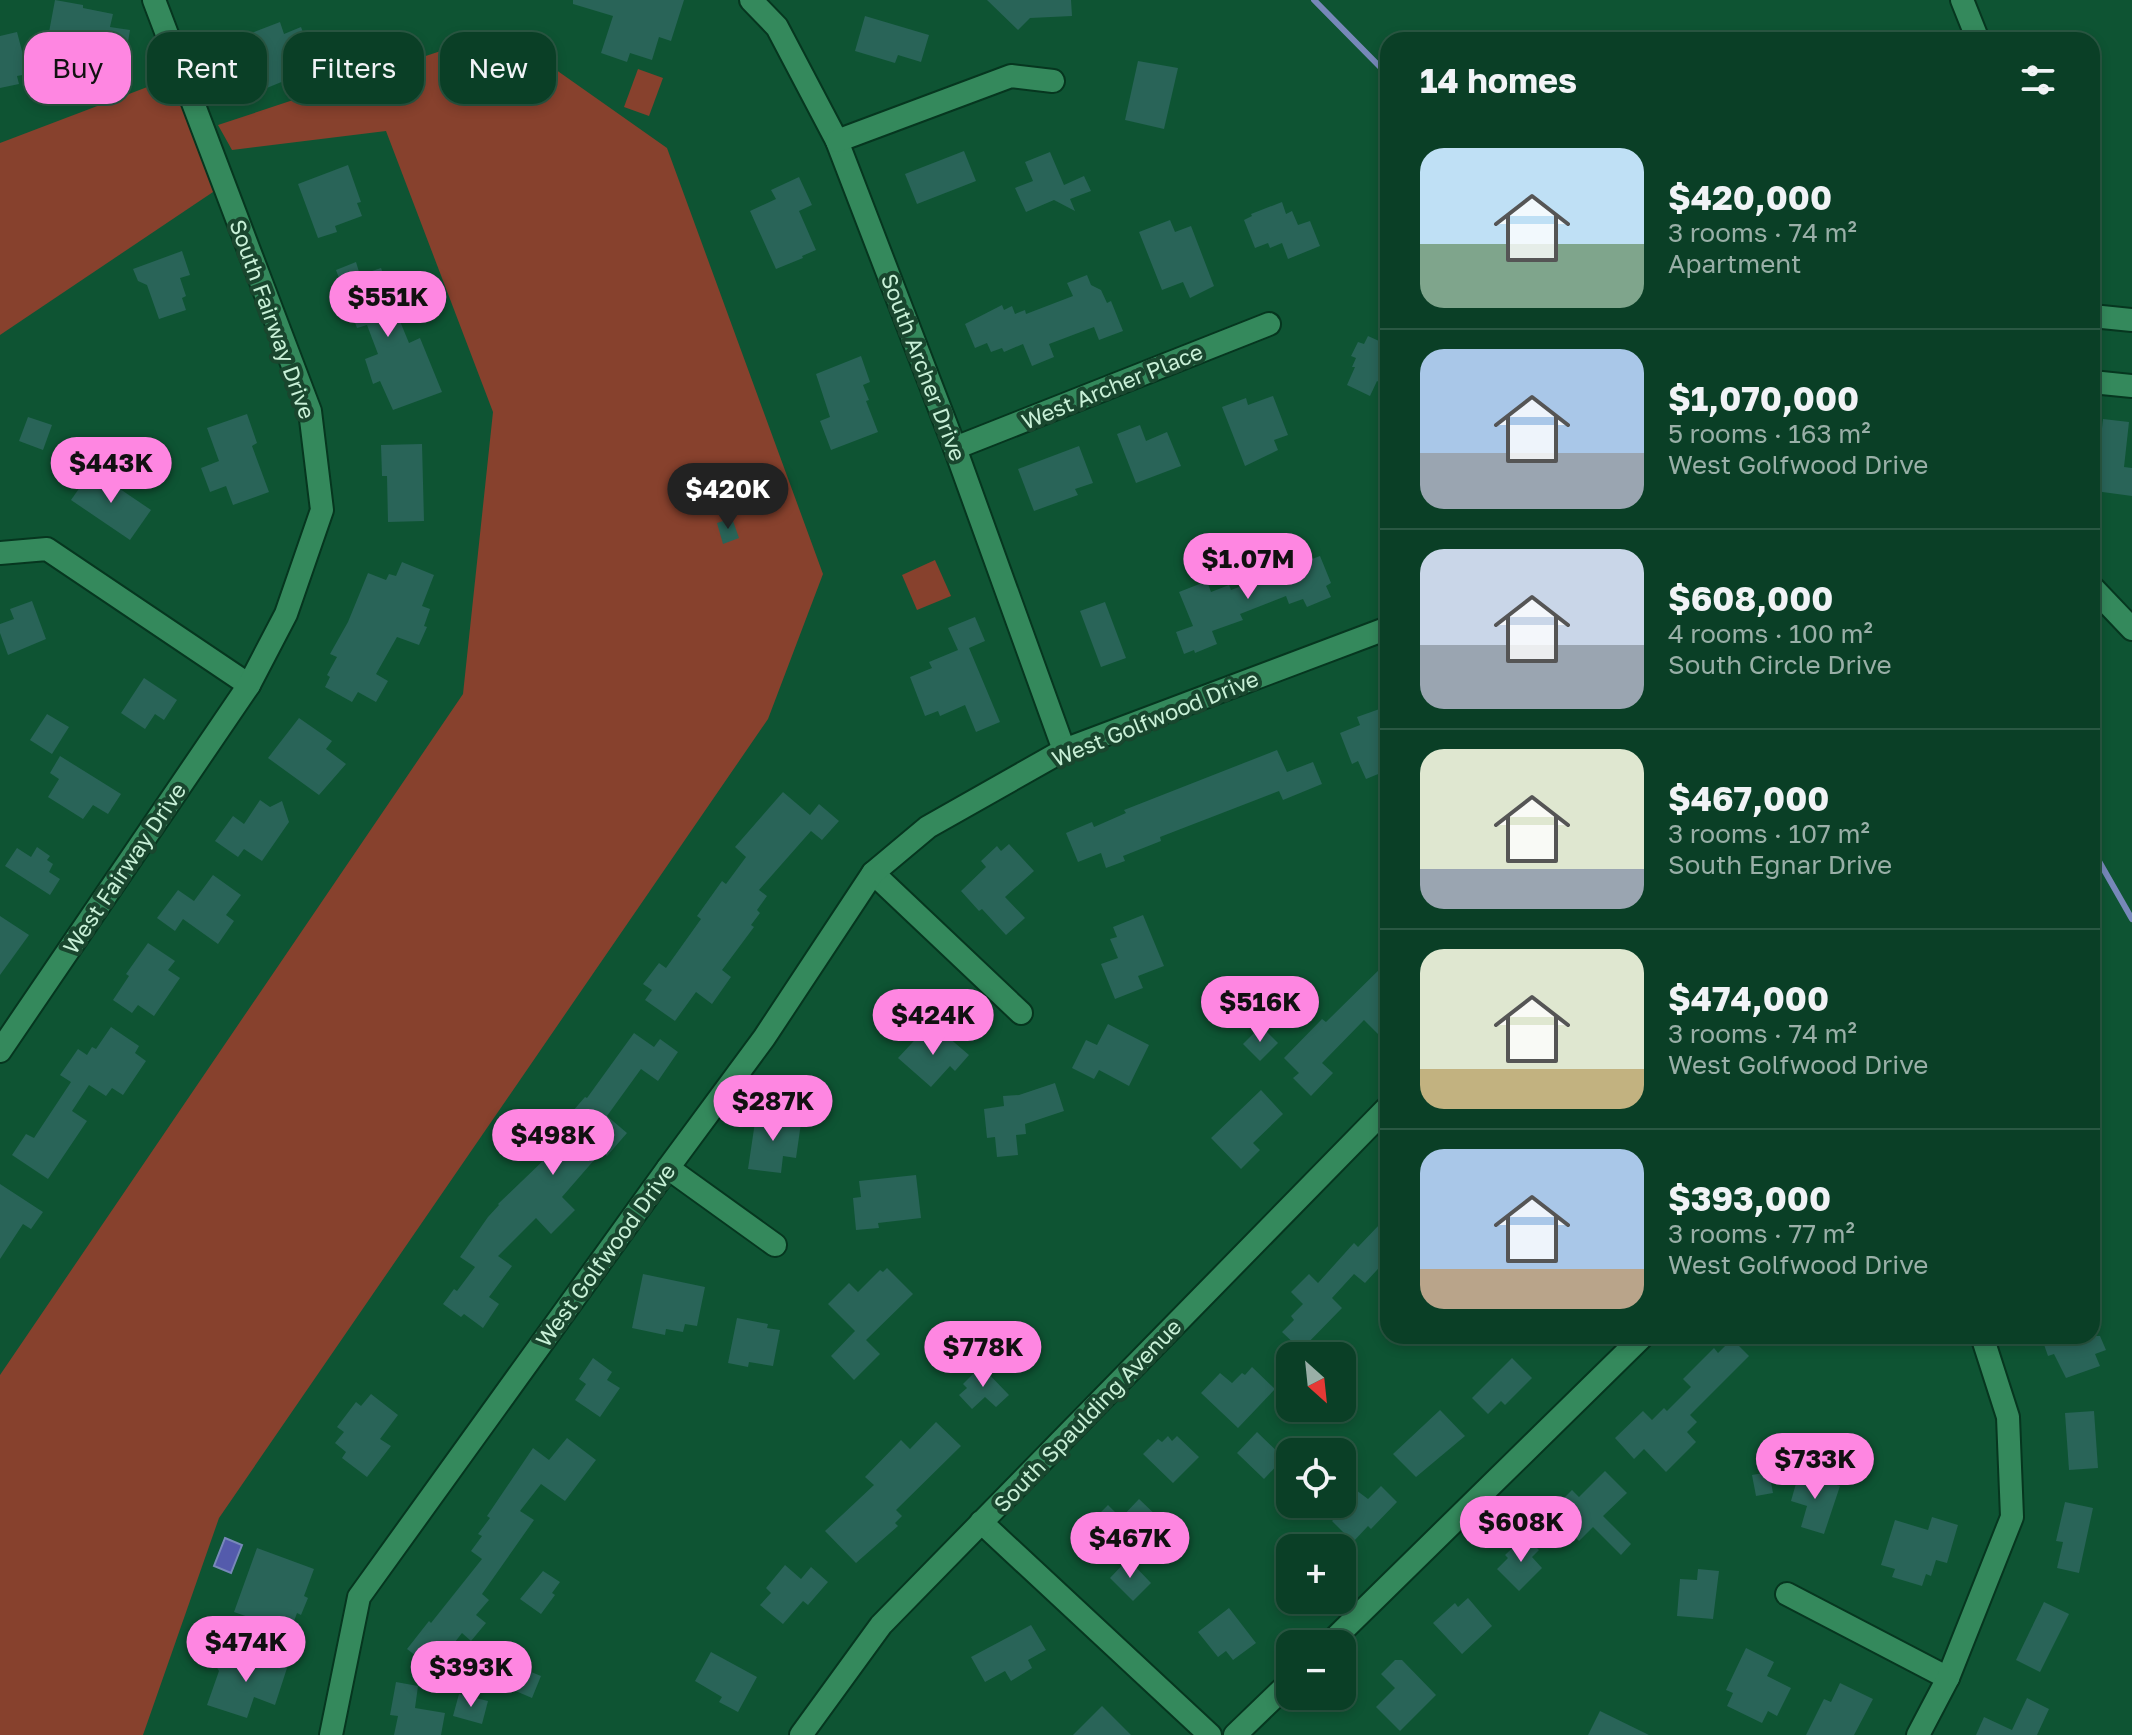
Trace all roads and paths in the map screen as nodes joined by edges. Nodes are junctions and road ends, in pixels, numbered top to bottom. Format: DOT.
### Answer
graph roads {
  1 [pos="154,0"];
  2 [pos="751,0"];
  3 [pos="1962,0"];
  4 [pos="1975,32"];
  5 [pos="1053,81"];
  6 [pos="837,141"];
  7 [pos="2100,317"];
  8 [pos="2132,320"];
  9 [pos="1269,324"];
  10 [pos="2100,383"];
  11 [pos="2132,386"];
  12 [pos="955,448"];
  13 [pos="0,553"];
  14 [pos="2100,595"];
  15 [pos="2132,629"];
  16 [pos="1380,631"];
  17 [pos="249,685"];
  18 [pos="1064,750"];
  19 [pos="873,873"];
  20 [pos="1021,1013"];
  21 [pos="0,1051"];
  22 [pos="1380,1115"];
  23 [pos="668,1168"];
  24 [pos="775,1245"];
  25 [pos="1635,1344"];
  26 [pos="1985,1344"];
  27 [pos="981,1522"];
  28 [pos="1787,1594"];
  29 [pos="1343,1630"];
  30 [pos="1948,1678"];
  31 [pos="1276,1695"];
  32 [pos="331,1735"];
  33 [pos="801,1735"];
  34 [pos="1210,1735"];
  35 [pos="1235,1735"];
  36 [pos="1918,1735"];
  1 -- 17 [label="street, South Fairway Drive"];
  2 -- 6 [label="street, South Archer Drive"];
  3 -- 4 [label="street"];
  5 -- 6 [label="street"];
  6 -- 12 [label="street, South Archer Drive"];
  7 -- 8 [label="street"];
  9 -- 12 [label="street, West Archer Place"];
  10 -- 11 [label="street"];
  12 -- 18 [label="street, South Archer Drive"];
  13 -- 17 [label="street"];
  14 -- 15 [label="street"];
  16 -- 18 [label="street, West Golfwood Drive"];
  17 -- 21 [label="street, West Fairway Drive"];
  18 -- 19 [label="street, West Golfwood Drive"];
  19 -- 20 [label="street"];
  19 -- 23 [label="street, West Golfwood Drive"];
  22 -- 27 [label="street, South Spaulding Avenue"];
  23 -- 24 [label="street"];
  23 -- 32 [label="street, West Golfwood Drive"];
  25 -- 29 [label="street"];
  26 -- 30 [label="street"];
  27 -- 33 [label="street, South Spaulding Avenue"];
  27 -- 34 [label="street"];
  28 -- 30 [label="street"];
  30 -- 36 [label="street"];
  31 -- 35 [label="street"];
}
